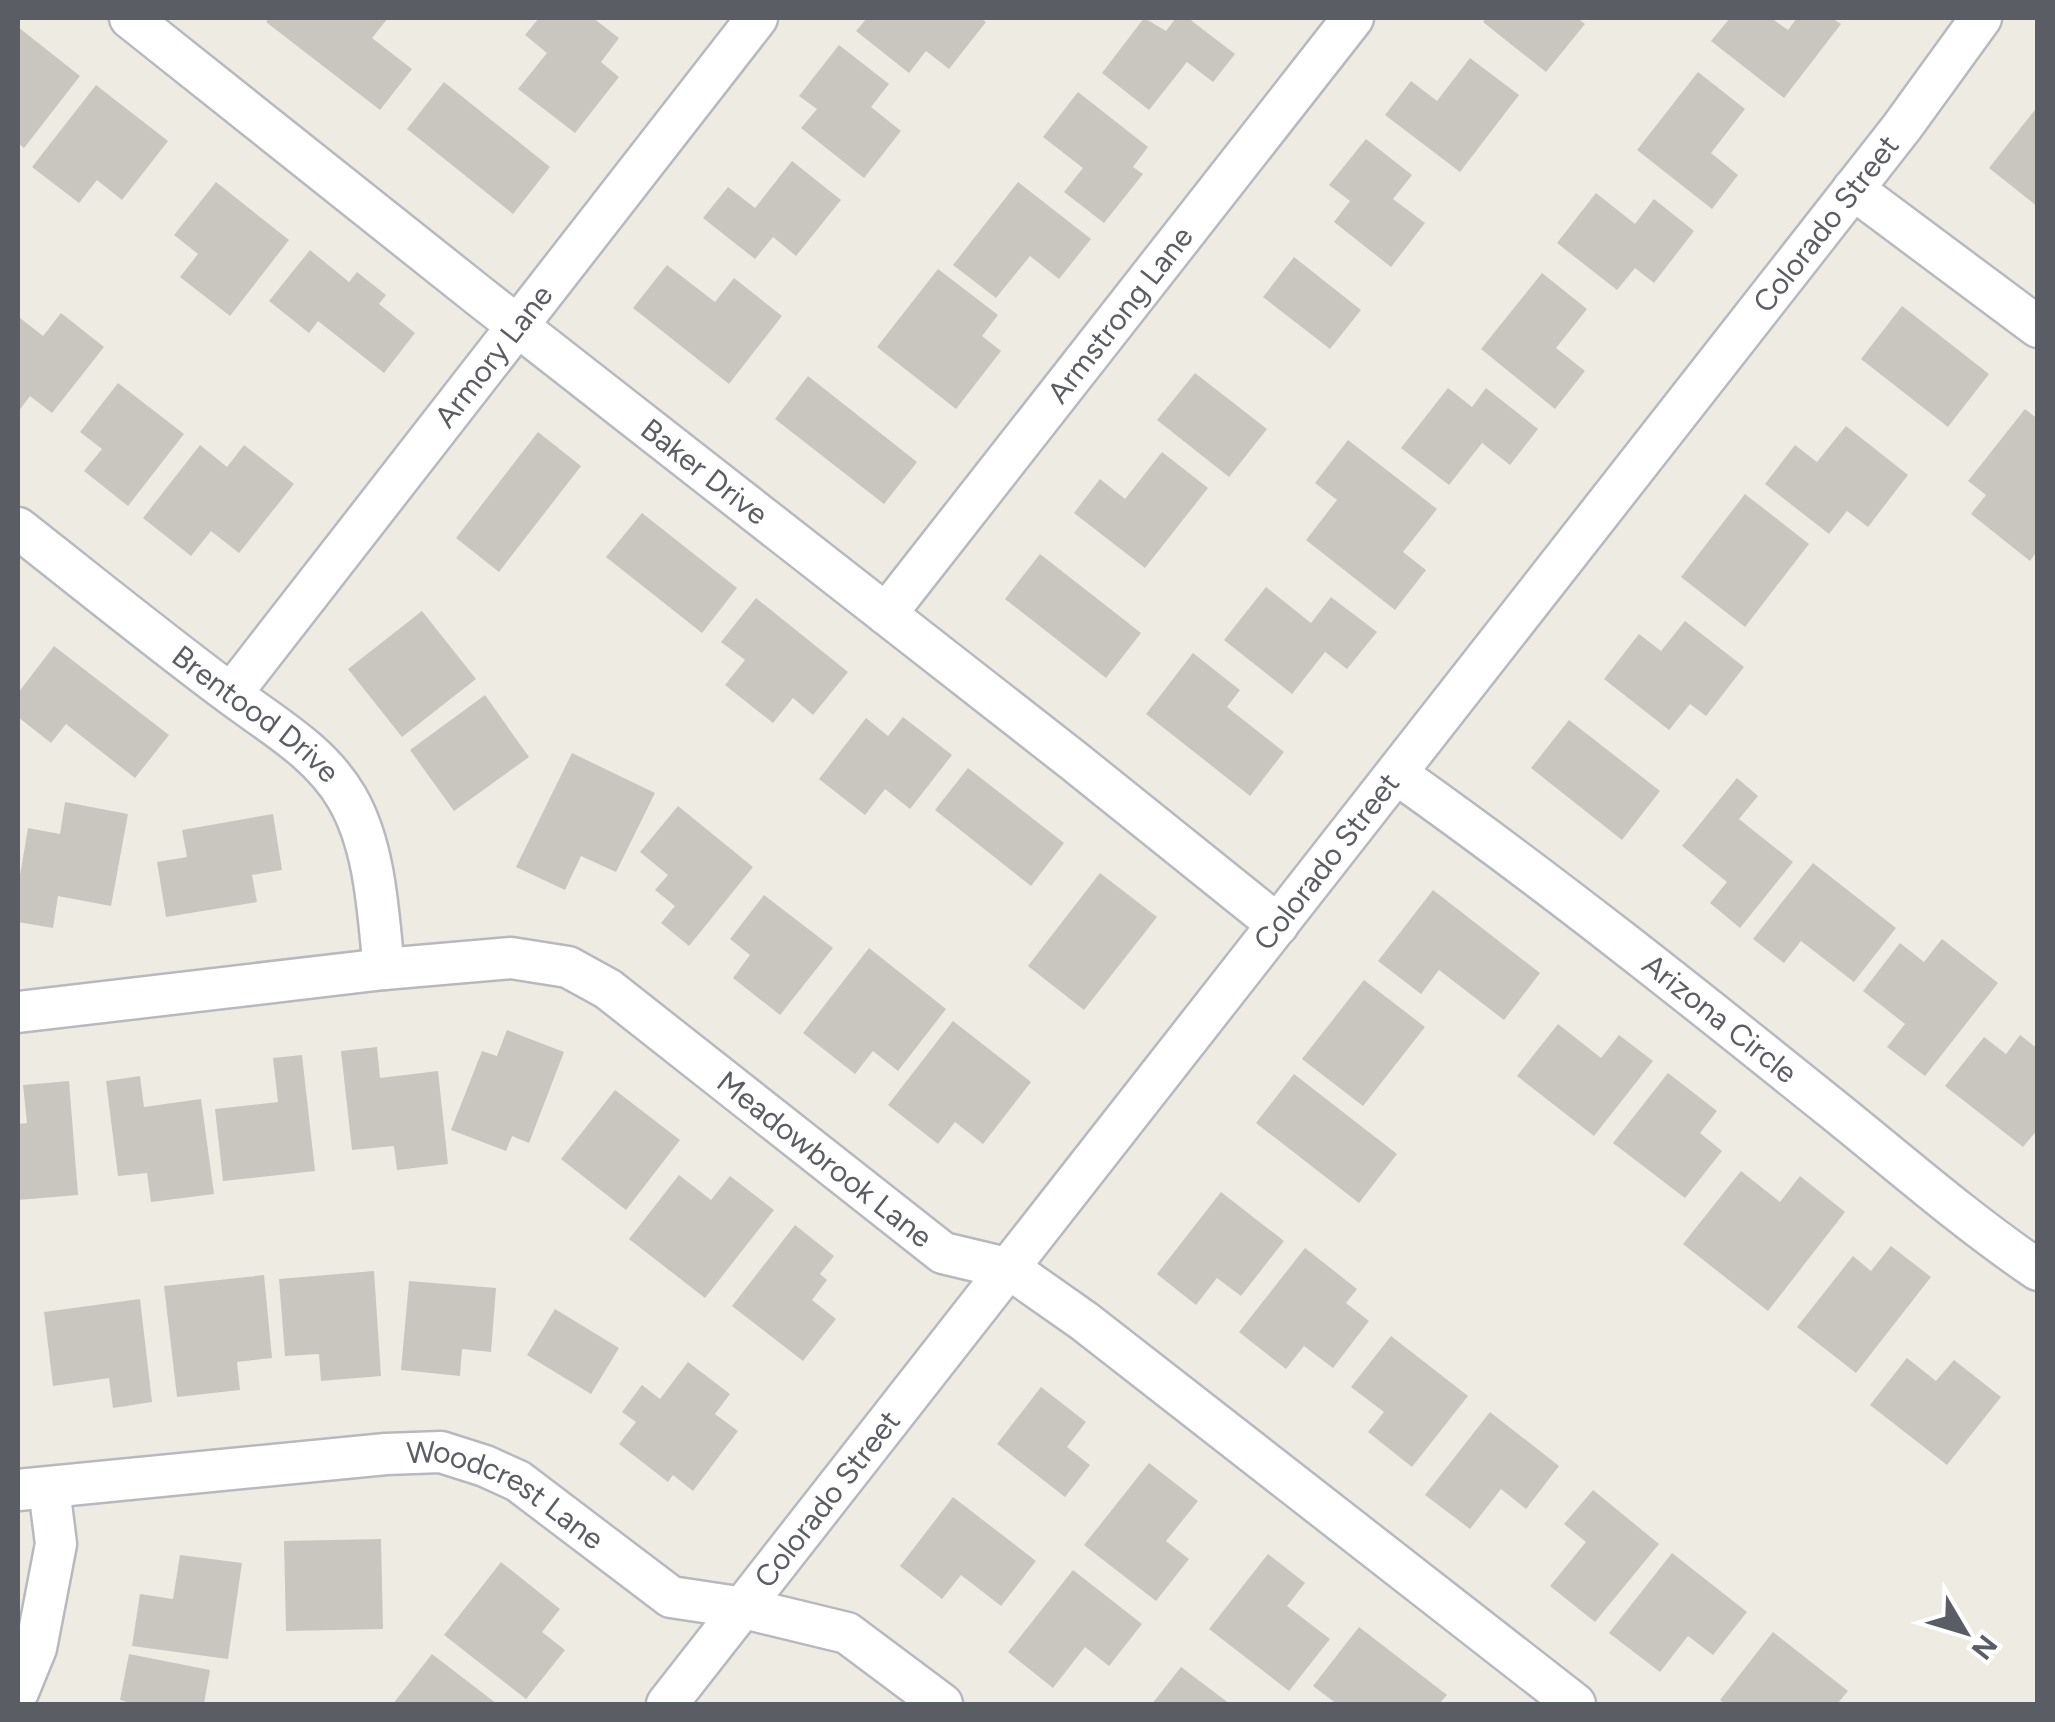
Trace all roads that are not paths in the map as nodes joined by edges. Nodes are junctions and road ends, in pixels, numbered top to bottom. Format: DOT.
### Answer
graph roads {
  1 [pos="758,18"];
  2 [pos="1353,18"];
  3 [pos="1980,18"];
  4 [pos="149,23"];
  5 [pos="1854,190"];
  6 [pos="516,325"];
  7 [pos="2038,327"];
  8 [pos="18,528"];
  9 [pos="886,614"];
  10 [pos="231,694"];
  11 [pos="1397,774"];
  12 [pos="1278,926"];
  13 [pos="384,969"];
  14 [pos="18,1012"];
  15 [pos="1010,1269"];
  16 [pos="2038,1270"];
  17 [pos="33,1489"];
  18 [pos="744,1608"];
  19 [pos="18,1692"];
  20 [pos="668,1704"];
  21 [pos="942,1704"];
  22 [pos="1574,1704"];
  1 -- 6 [label="street, Armory Lane"];
  2 -- 9 [label="street, Armstrong Lane"];
  3 -- 5 [label="street, Colorado Street"];
  4 -- 6 [label="street, Baker Drive"];
  5 -- 7 [label="street"];
  5 -- 11 [label="street, Colorado Street"];
  6 -- 9 [label="street, Baker Drive"];
  6 -- 10 [label="street, Armory Lane"];
  8 -- 10 [label="street, Brentood Drive"];
  9 -- 12 [label="street, Baker Drive"];
  10 -- 13 [label="street, Brentood Drive"];
  11 -- 12 [label="street, Colorado Street"];
  11 -- 16 [label="street, Arizona Circle"];
  12 -- 15 [label="street, Colorado Street"];
  13 -- 14 [label="street, Meadowbrook Lane"];
  13 -- 15 [label="street, Meadowbrook Lane"];
  15 -- 18 [label="street, Colorado Street"];
  15 -- 22 [label="street, Meadowbrook Lane"];
  17 -- 18 [label="street, Woodcrest Lane"];
  17 -- 19 [label="street"];
  18 -- 20 [label="street, Colorado Street"];
  18 -- 21 [label="street, Woodcrest Lane"];
}
